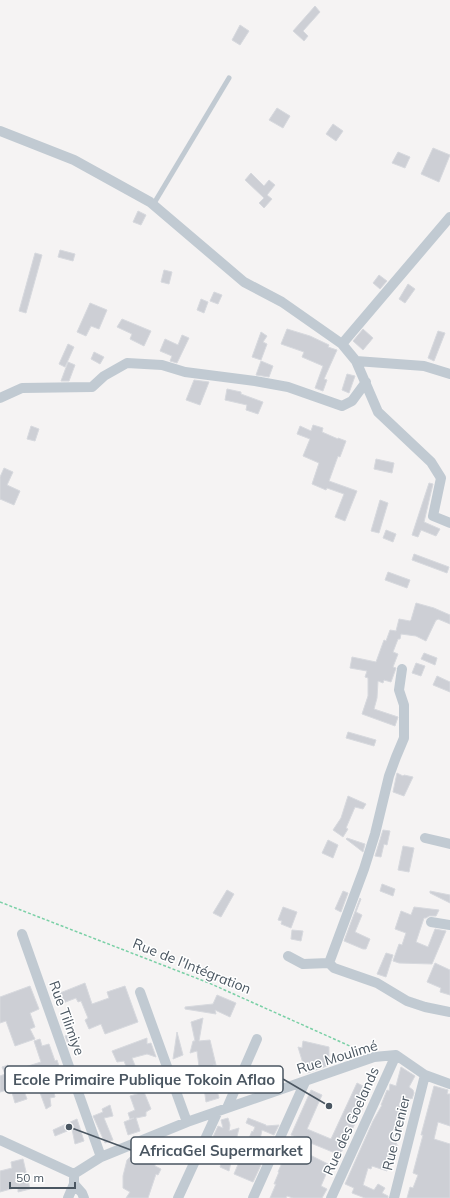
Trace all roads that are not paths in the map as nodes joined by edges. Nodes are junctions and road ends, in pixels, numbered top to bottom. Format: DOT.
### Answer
graph roads {
  1 [pos="229,78"];
  2 [pos="0,131"];
  3 [pos="153,205"];
  4 [pos="450,217"];
  5 [pos="342,344"];
  6 [pos="356,361"];
  7 [pos="450,374"];
  8 [pos="366,382"];
  9 [pos="0,398"];
  10 [pos="450,524"];
  11 [pos="402,669"];
  12 [pos="425,838"];
  13 [pos="450,844"];
  14 [pos="431,922"];
  15 [pos="450,925"];
  16 [pos="22,934"];
  17 [pos="288,956"];
  18 [pos="329,963"];
  19 [pos="140,992"];
  20 [pos="450,1012"];
  21 [pos="257,1039"];
  22 [pos="396,1055"];
  23 [pos="426,1075"];
  24 [pos="305,1082"];
  25 [pos="450,1084"];
  26 [pos="222,1110"];
  27 [pos="187,1122"];
  28 [pos="0,1140"];
  29 [pos="101,1157"];
  30 [pos="74,1179"];
  31 [pos="68,1198"];
  32 [pos="84,1198"];
  33 [pos="178,1198"];
  34 [pos="253,1198"];
  35 [pos="332,1198"];
  36 [pos="394,1198"];
  1 -- 3 [label="lane"];
  2 -- 3 [label="street"];
  3 -- 5 [label="street"];
  4 -- 5 [label="street"];
  5 -- 6 [label="street"];
  6 -- 7 [label="street"];
  6 -- 8 [label="street"];
  8 -- 9 [label="street"];
  8 -- 10 [label="street"];
  11 -- 18 [label="street"];
  12 -- 13 [label="street"];
  14 -- 15 [label="street"];
  16 -- 29 [label="street, Rue Tilimiye"];
  17 -- 18 [label="street"];
  18 -- 20 [label="street"];
  19 -- 27 [label="street"];
  21 -- 26 [label="street"];
  22 -- 23 [label="street, Rue Moulimé"];
  22 -- 24 [label="street, Rue Moulimé"];
  22 -- 35 [label="street, Rue des Goelands"];
  23 -- 25 [label="street, Rue Moulimé"];
  23 -- 36 [label="street, Rue Grenier"];
  24 -- 26 [label="street, Rue Moulimé"];
  24 -- 34 [label="street"];
  26 -- 27 [label="street, Rue Moulimé"];
  26 -- 33 [label="street"];
  27 -- 29 [label="street, Rue Moulimé"];
  28 -- 30 [label="street"];
  29 -- 30 [label="street, Rue Moulimé"];
  30 -- 31 [label="street"];
  30 -- 32 [label="street"];
}
